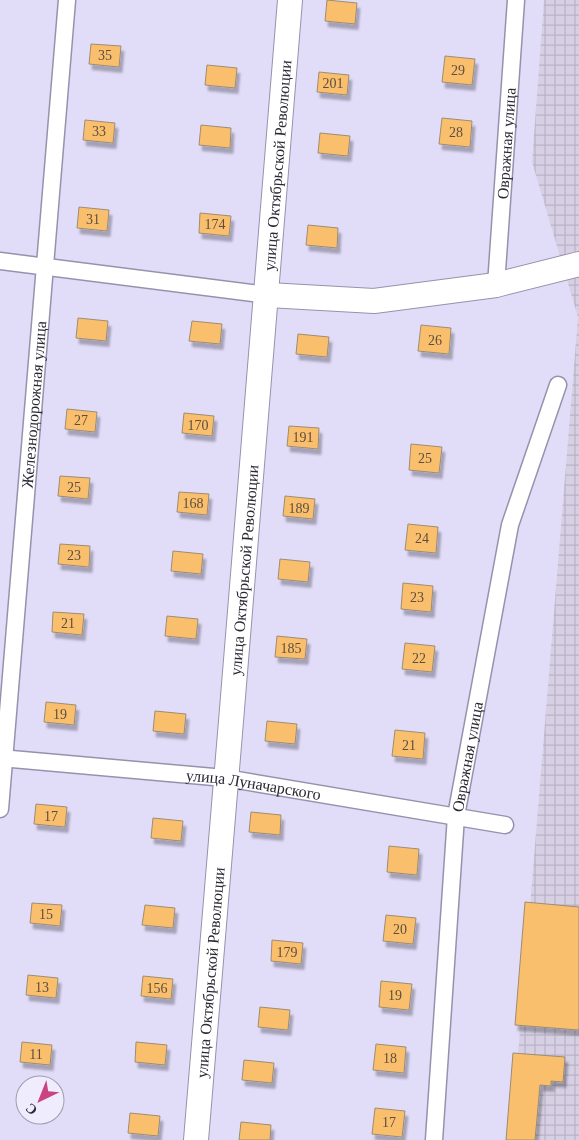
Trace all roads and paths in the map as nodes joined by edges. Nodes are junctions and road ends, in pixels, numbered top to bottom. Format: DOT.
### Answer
graph roads {
  1 [pos="67,0"];
  2 [pos="290,0"];
  3 [pos="516,0"];
  4 [pos="0,261"];
  5 [pos="579,264"];
  6 [pos="44,266"];
  7 [pos="496,285"];
  8 [pos="268,295"];
  9 [pos="558,385"];
  10 [pos="2,758"];
  11 [pos="225,778"];
  12 [pos="0,809"];
  13 [pos="456,816"];
  14 [pos="505,824"];
  15 [pos="196,1140"];
  16 [pos="434,1140"];
  1 -- 6 [label="street, Железнодорожная улица"];
  2 -- 8 [label="street, улица Октябрьской Революции"];
  3 -- 7 [label="street, Овражная улица"];
  4 -- 6 [label="street"];
  5 -- 7 [label="street"];
  6 -- 8 [label="street"];
  6 -- 10 [label="street, Железнодорожная улица"];
  7 -- 8 [label="street"];
  8 -- 11 [label="street, улица Октябрьской Революции"];
  9 -- 13 [label="street, Овражная улица"];
  10 -- 11 [label="street, улица Луначарского"];
  10 -- 12 [label="street, Железнодорожная улица"];
  11 -- 13 [label="street, улица Луначарского"];
  11 -- 15 [label="street, улица Октябрьской Революции"];
  13 -- 14 [label="street, улица Луначарского"];
  13 -- 16 [label="street, Овражная улица"];
}
